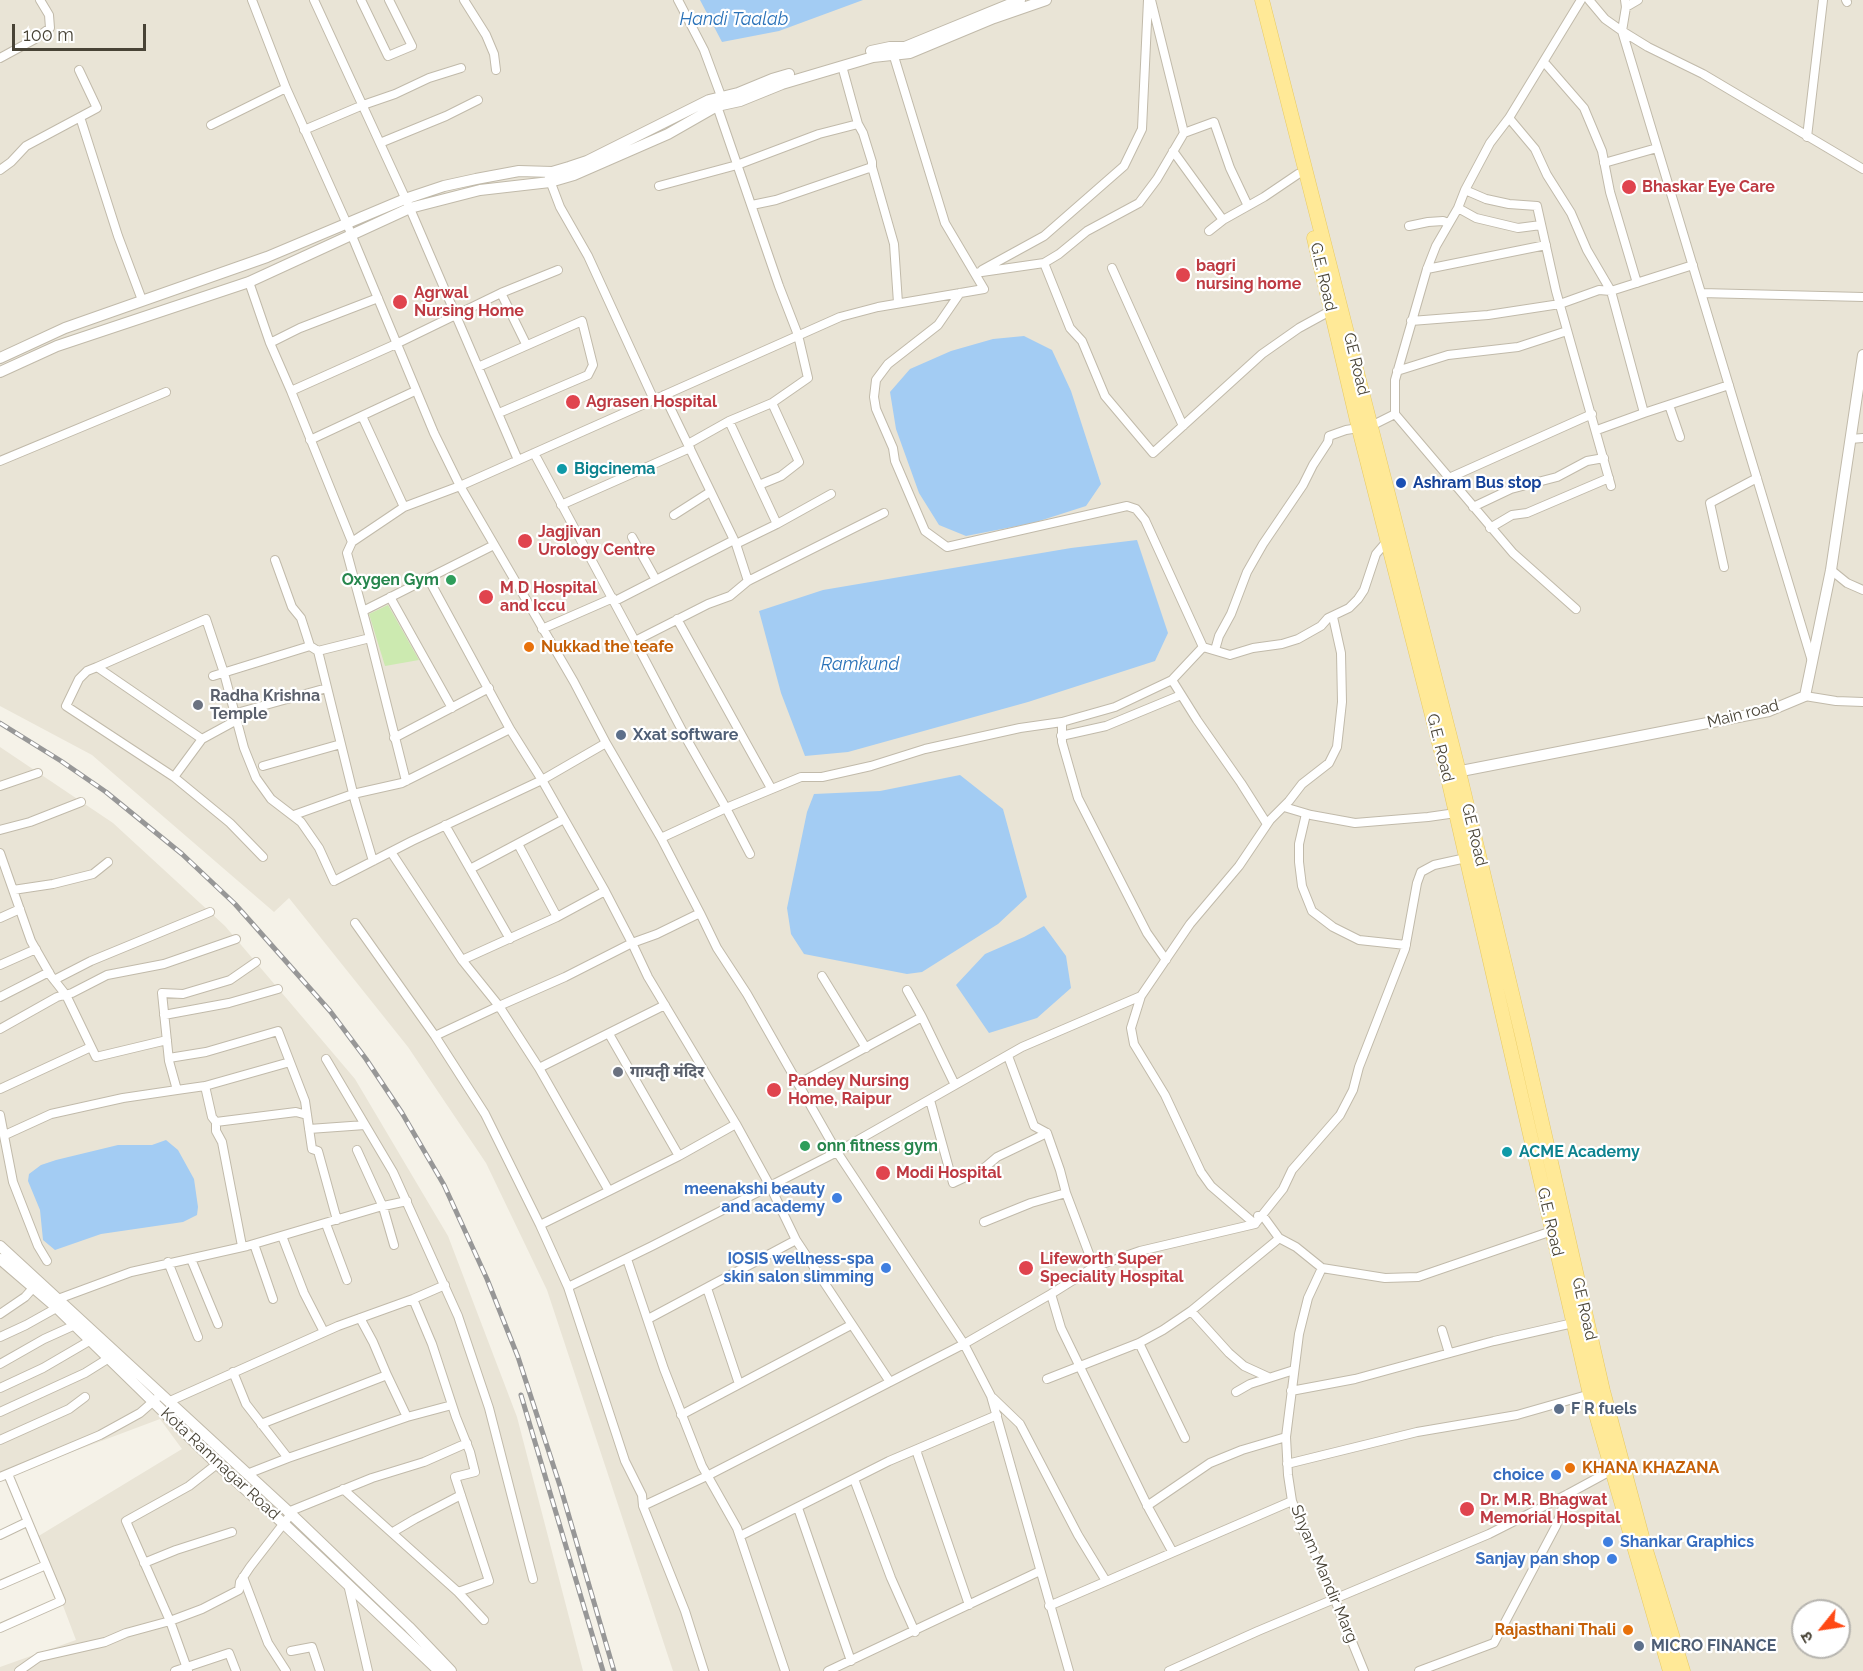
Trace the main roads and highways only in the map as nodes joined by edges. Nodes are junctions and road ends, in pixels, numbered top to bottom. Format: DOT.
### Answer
graph roads {
  1 [pos="1254,0"];
  2 [pos="1262,0"];
  3 [pos="1365,428"];
  4 [pos="1453,773"];
  5 [pos="1596,1393"];
  6 [pos="1617,1467"];
  7 [pos="1670,1671"];
  8 [pos="1683,1671"];
  1 -- 3 [label="main road, G.E. Road"];
  2 -- 3 [label="main road, GE Road"];
  3 -- 4 [label="main road, GE Road"];
  4 -- 5 [label="main road, GE Road"];
  4 -- 5 [label="main road, G.E. Road"];
  5 -- 6 [label="main road, G.E. Road"];
  6 -- 7 [label="main road, G.E. Road"];
  6 -- 8 [label="main road"];
}
